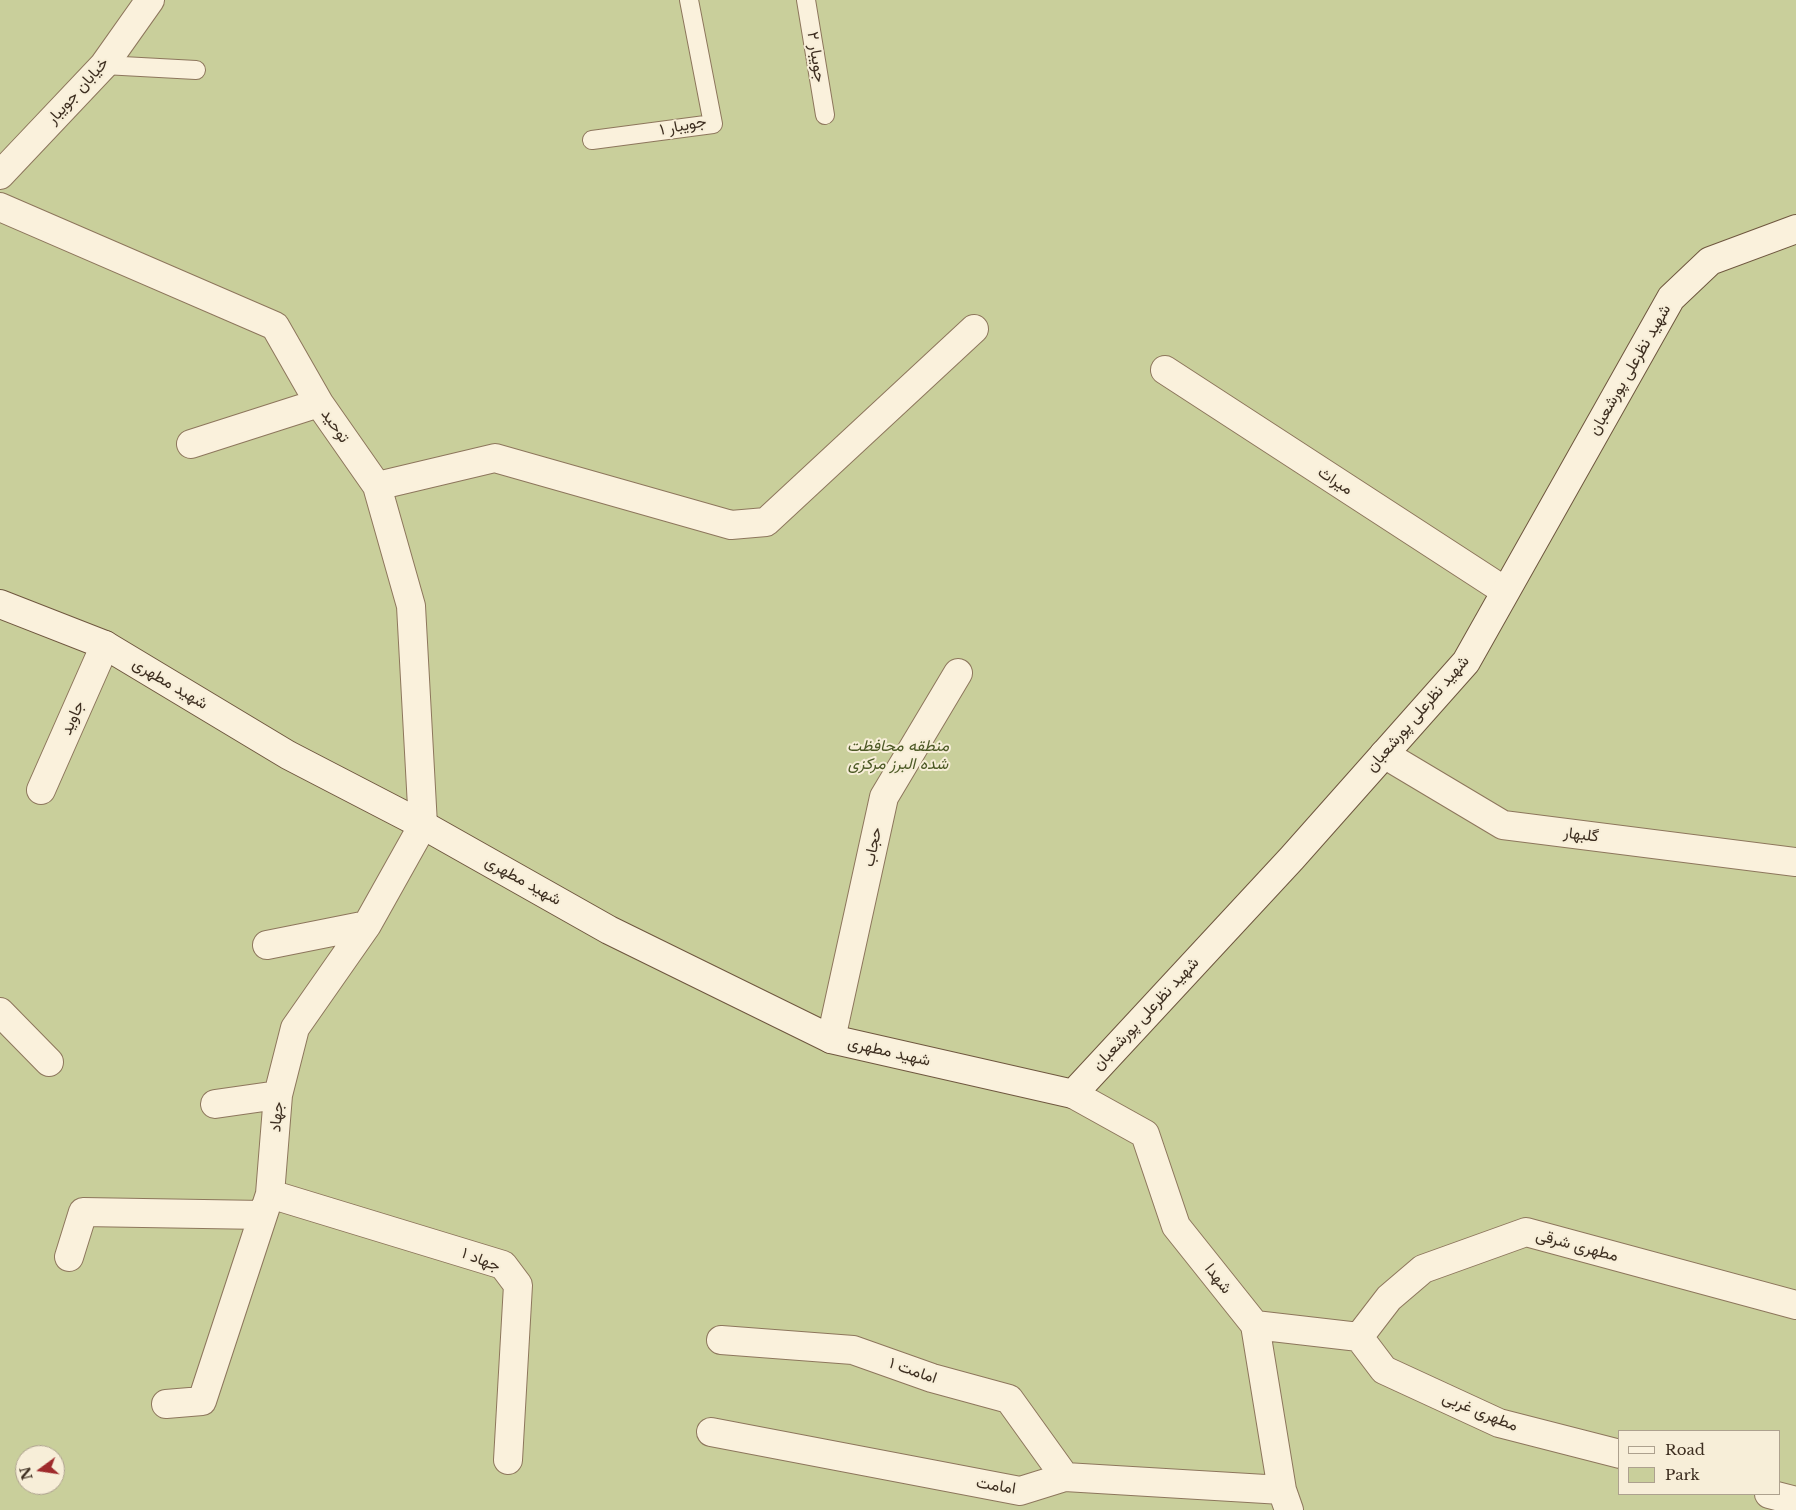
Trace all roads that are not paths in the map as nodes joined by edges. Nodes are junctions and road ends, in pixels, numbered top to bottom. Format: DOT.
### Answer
graph roads {
  1 [pos="150,0"];
  2 [pos="689,0"];
  3 [pos="806,0"];
  4 [pos="104,65"];
  5 [pos="196,70"];
  6 [pos="825,114"];
  7 [pos="592,140"];
  8 [pos="0,175"];
  9 [pos="0,207"];
  10 [pos="1796,229"];
  11 [pos="974,329"];
  12 [pos="1166,370"];
  13 [pos="319,403"];
  14 [pos="191,444"];
  15 [pos="377,486"];
  16 [pos="1505,591"];
  17 [pos="0,604"];
  18 [pos="105,645"];
  19 [pos="958,673"];
  20 [pos="1384,754"];
  21 [pos="41,790"];
  22 [pos="423,825"];
  23 [pos="1796,862"];
  24 [pos="367,925"];
  25 [pos="267,945"];
  26 [pos="0,1012"];
  27 [pos="830,1039"];
  28 [pos="49,1062"];
  29 [pos="1073,1094"];
  30 [pos="278,1096"];
  31 [pos="215,1104"];
  32 [pos="266,1205"];
  33 [pos="69,1257"];
  34 [pos="1796,1305"];
  35 [pos="1255,1325"];
  36 [pos="1359,1337"];
  37 [pos="721,1340"];
  38 [pos="166,1404"];
  39 [pos="711,1432"];
  40 [pos="1618,1453"];
  41 [pos="508,1460"];
  42 [pos="1065,1476"];
  43 [pos="1773,1495"];
  44 [pos="1285,1500"];
  45 [pos="1796,1501"];
  1 -- 4 [label="street, خیابان جویبار"];
  2 -- 7 [label="lane, جویبار ۱"];
  3 -- 6 [label="lane, جویبار ۲"];
  4 -- 5 [label="lane"];
  4 -- 8 [label="street, خیابان جویبار"];
  9 -- 13 [label="street, توحید"];
  10 -- 16 [label="street, شهید نظرعلی پورشعبان"];
  11 -- 15 [label="street"];
  12 -- 16 [label="street, میراث"];
  13 -- 14 [label="street"];
  13 -- 15 [label="street, توحید"];
  15 -- 22 [label="street, توحید"];
  16 -- 20 [label="street, شهید نظرعلی پورشعبان"];
  17 -- 18 [label="street, شهید مطهری"];
  18 -- 21 [label="street, جاوید"];
  18 -- 22 [label="street, شهید مطهری"];
  19 -- 27 [label="street, حجاب"];
  20 -- 23 [label="street, گلبهار"];
  20 -- 29 [label="street, شهید نظرعلی پورشعبان"];
  22 -- 24 [label="street, جهاد"];
  22 -- 27 [label="street, شهید مطهری"];
  24 -- 25 [label="street"];
  24 -- 30 [label="street, جهاد"];
  26 -- 28 [label="street"];
  27 -- 29 [label="street, شهید مطهری"];
  29 -- 35 [label="street, شهدا"];
  30 -- 31 [label="street"];
  30 -- 32 [label="street, جهاد"];
  32 -- 33 [label="street, جهاد ۱"];
  32 -- 38 [label="street, جهاد"];
  32 -- 41 [label="street, جهاد ۱"];
  34 -- 36 [label="street, مطهری شرقی"];
  35 -- 36 [label="street"];
  35 -- 44 [label="street, شهدا"];
  36 -- 40 [label="street, مطهری غربی"];
  37 -- 42 [label="street, امامت ۱"];
  39 -- 42 [label="street, امامت"];
  42 -- 44 [label="street, امامت"];
  43 -- 45 [label="street"];
}
